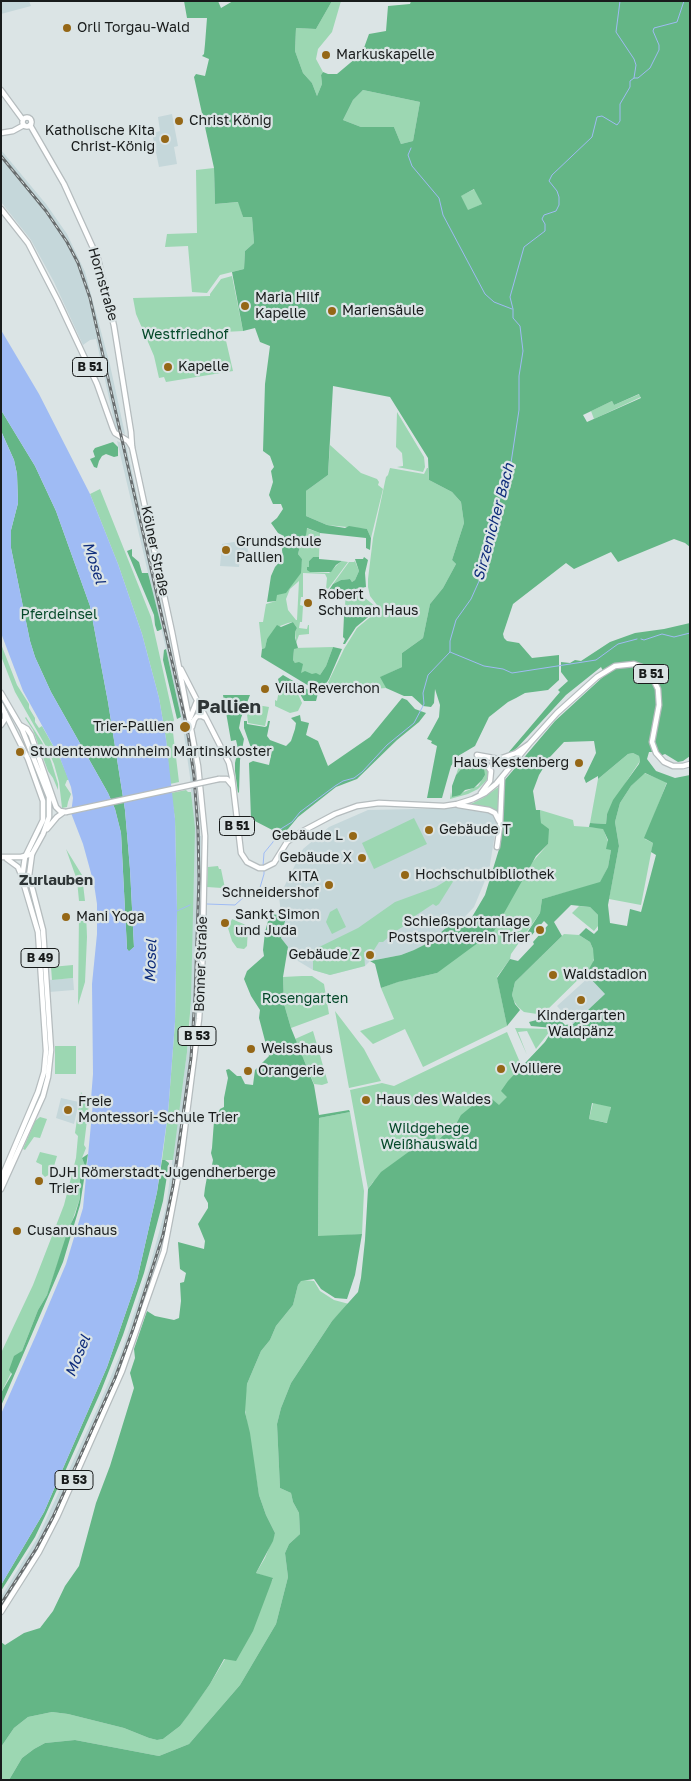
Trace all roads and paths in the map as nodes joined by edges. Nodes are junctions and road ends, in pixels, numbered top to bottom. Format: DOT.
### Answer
graph roads {
  1 [pos="1,90"];
  2 [pos="23,122"];
  3 [pos="1,133"];
  4 [pos="1,210"];
  5 [pos="128,438"];
  6 [pos="179,666"];
  7 [pos="1,693"];
  8 [pos="197,701"];
  9 [pos="1,705"];
  10 [pos="186,705"];
  11 [pos="5,712"];
  12 [pos="206,718"];
  13 [pos="190,722"];
  14 [pos="12,724"];
  15 [pos="1,725"];
  16 [pos="20,725"];
  17 [pos="191,729"];
  18 [pos="529,744"];
  19 [pos="690,764"];
  20 [pos="230,769"];
  21 [pos="502,777"];
  22 [pos="219,778"];
  23 [pos="232,785"];
  24 [pos="478,796"];
  25 [pos="43,802"];
  26 [pos="457,804"];
  27 [pos="50,810"];
  28 [pos="59,813"];
  29 [pos="500,826"];
  30 [pos="43,834"];
  31 [pos="497,847"];
  32 [pos="32,854"];
  33 [pos="4,857"];
  34 [pos="25,857"];
  35 [pos="22,878"];
  36 [pos="36,1098"];
  37 [pos="36,1113"];
  38 [pos="25,1124"];
  39 [pos="8,1170"];
  40 [pos="1,1179"];
  41 [pos="1,1189"];
  42 [pos="1,1612"];
  1 -- 2 [label="main road"];
  2 -- 3 [label="main road"];
  2 -- 5 [label="main road, Hornstraße"];
  4 -- 5 [label="main road, B 51"];
  5 -- 6 [label="main road, Kölner Straße / B 51"];
  6 -- 8 [label="main road, B 51"];
  6 -- 10 [label="main road, Bonner Straße"];
  7 -- 16 [label="main road, B 49"];
  8 -- 10 [label="main road"];
  8 -- 12 [label="main road, B 51"];
  8 -- 13 [label="main road"];
  9 -- 11 [label="main road"];
  10 -- 13 [label="main road, Bonner Straße / B 53"];
  11 -- 14 [label="main road"];
  11 -- 15 [label="main road"];
  12 -- 17 [label="main road"];
  12 -- 20 [label="main road, B 51"];
  13 -- 17 [label="main road, Bonner Straße / B 53"];
  14 -- 15 [label="main road"];
  14 -- 16 [label="main road"];
  14 -- 25 [label="main road"];
  16 -- 27 [label="main road, B 49"];
  16 -- 28 [label="main road, B 49"];
  17 -- 42 [label="main road, Bonner Straße / B 53"];
  18 -- 19 [label="main road, B 51"];
  18 -- 21 [label="main road, B 51"];
  18 -- 24 [label="main road"];
  20 -- 22 [label="main road"];
  20 -- 23 [label="main road, B 51"];
  21 -- 24 [label="main road, B 51"];
  21 -- 29 [label="main road"];
  22 -- 23 [label="main road"];
  22 -- 28 [label="main road, bridge"];
  23 -- 26 [label="main road, B 51"];
  24 -- 26 [label="main road, B 51"];
  25 -- 27 [label="main road"];
  25 -- 34 [label="main road, B 49"];
  26 -- 29 [label="main road"];
  27 -- 28 [label="main road"];
  27 -- 30 [label="main road, B 49"];
  28 -- 30 [label="main road"];
  29 -- 31 [label="main road"];
  30 -- 32 [label="main road, B 49"];
  32 -- 34 [label="main road"];
  32 -- 37 [label="main road, B 49"];
  33 -- 34 [label="main road"];
  33 -- 35 [label="main road"];
  34 -- 35 [label="main road, B 49"];
  35 -- 36 [label="main road, B 49"];
  36 -- 37 [label="main road"];
  36 -- 38 [label="main road, B 49"];
  37 -- 38 [label="main road"];
  37 -- 39 [label="main road, B 49"];
  38 -- 39 [label="main road, B 49"];
  39 -- 40 [label="main road, B 49"];
  39 -- 41 [label="main road, B 49"];
}
